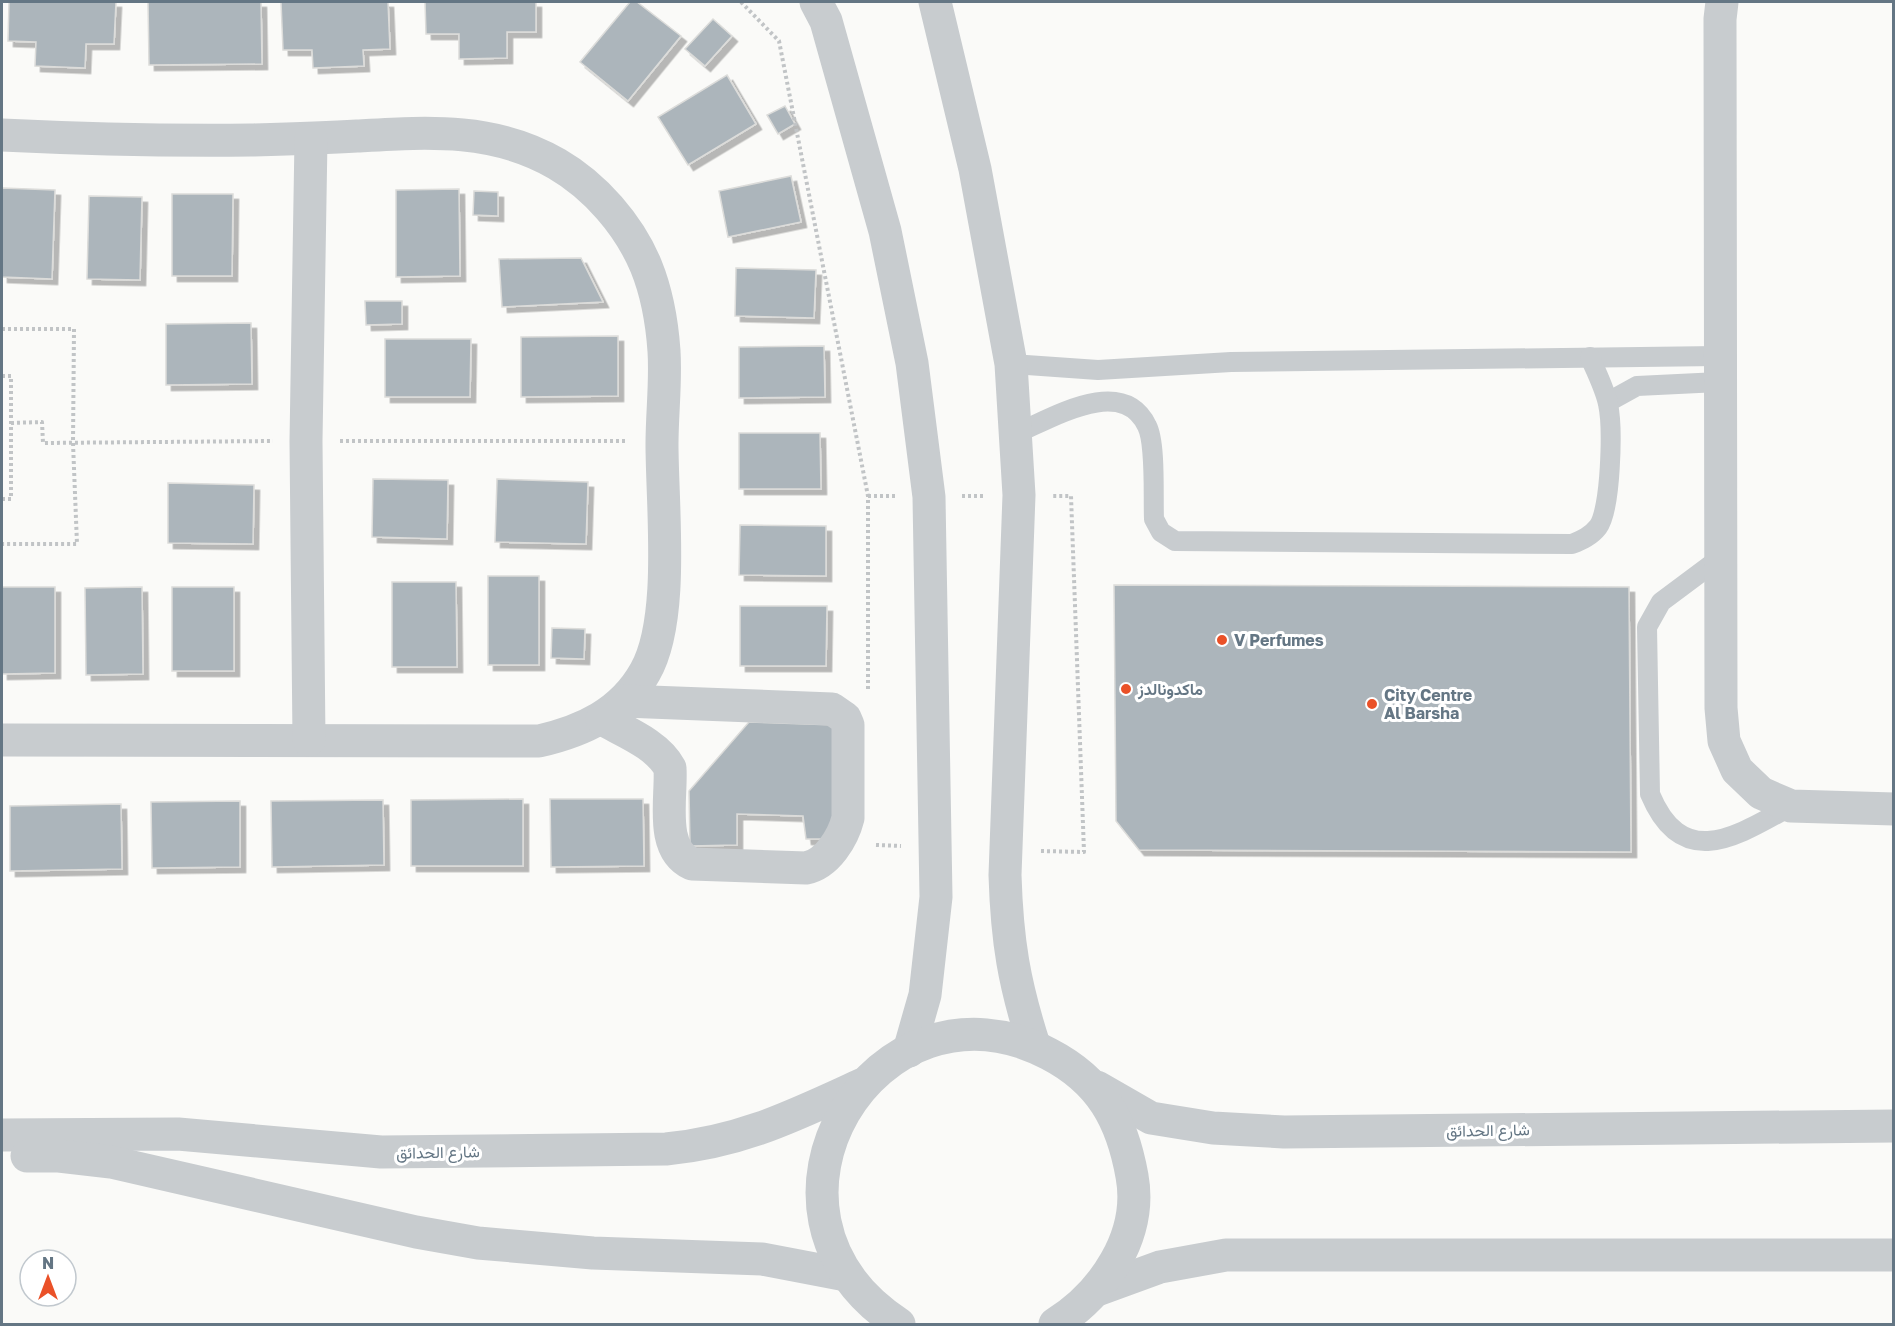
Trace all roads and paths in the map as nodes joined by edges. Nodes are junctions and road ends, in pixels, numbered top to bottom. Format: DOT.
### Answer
graph roads {
  1 [pos="741,2"];
  2 [pos="816,2"];
  3 [pos="935,2"];
  4 [pos="1722,2"];
  5 [pos="2,135"];
  6 [pos="311,139"];
  7 [pos="2,329"];
  8 [pos="1590,357"];
  9 [pos="1011,364"];
  10 [pos="1719,369"];
  11 [pos="2,376"];
  12 [pos="1608,402"];
  13 [pos="1015,434"];
  14 [pos="1020,495"];
  15 [pos="868,496"];
  16 [pos="929,497"];
  17 [pos="2,499"];
  18 [pos="2,544"];
  19 [pos="1720,558"];
  20 [pos="868,693"];
  21 [pos="613,710"];
  22 [pos="2,740"];
  23 [pos="309,740"];
  24 [pos="1791,806"];
  25 [pos="1893,809"];
  26 [pos="868,845"];
  27 [pos="936,847"];
  28 [pos="1006,849"];
  29 [pos="1034,1045"];
  30 [pos="909,1051"];
  31 [pos="863,1084"];
  32 [pos="1092,1085"];
  33 [pos="1893,1126"];
  34 [pos="2,1135"];
  35 [pos="2,1156"];
  36 [pos="1893,1255"];
  37 [pos="846,1275"];
  38 [pos="1097,1290"];
  39 [pos="899,1324"];
  40 [pos="1055,1324"];
  1 -- 15 [label="path"];
  2 -- 16 [label="street"];
  3 -- 9 [label="street"];
  4 -- 10 [label="street"];
  5 -- 6 [label="street"];
  6 -- 21 [label="street"];
  6 -- 23 [label="street"];
  7 -- 18 [label="path"];
  8 -- 9 [label="lane"];
  8 -- 10 [label="lane"];
  8 -- 12 [label="lane"];
  9 -- 13 [label="street"];
  10 -- 12 [label="lane"];
  10 -- 19 [label="street"];
  11 -- 17 [label="path"];
  12 -- 13 [label="lane"];
  13 -- 14 [label="street"];
  14 -- 16 [label="path"];
  14 -- 28 [label="street"];
  14 -- 28 [label="path"];
  15 -- 16 [label="path"];
  15 -- 20 [label="path"];
  16 -- 27 [label="street"];
  19 -- 24 [label="street"];
  19 -- 24 [label="lane"];
  21 -- 21 [label="street"];
  21 -- 23 [label="street"];
  22 -- 23 [label="street"];
  24 -- 25 [label="street"];
  26 -- 27 [label="path"];
  27 -- 30 [label="street"];
  28 -- 29 [label="street"];
  29 -- 30 [label="street"];
  29 -- 32 [label="street"];
  30 -- 31 [label="street"];
  31 -- 34 [label="street, شارع الحدائق"];
  31 -- 37 [label="street"];
  32 -- 33 [label="street, شارع الحدائق"];
  32 -- 38 [label="street"];
  35 -- 37 [label="street"];
  36 -- 38 [label="street"];
  37 -- 39 [label="street"];
  38 -- 40 [label="street"];
}
